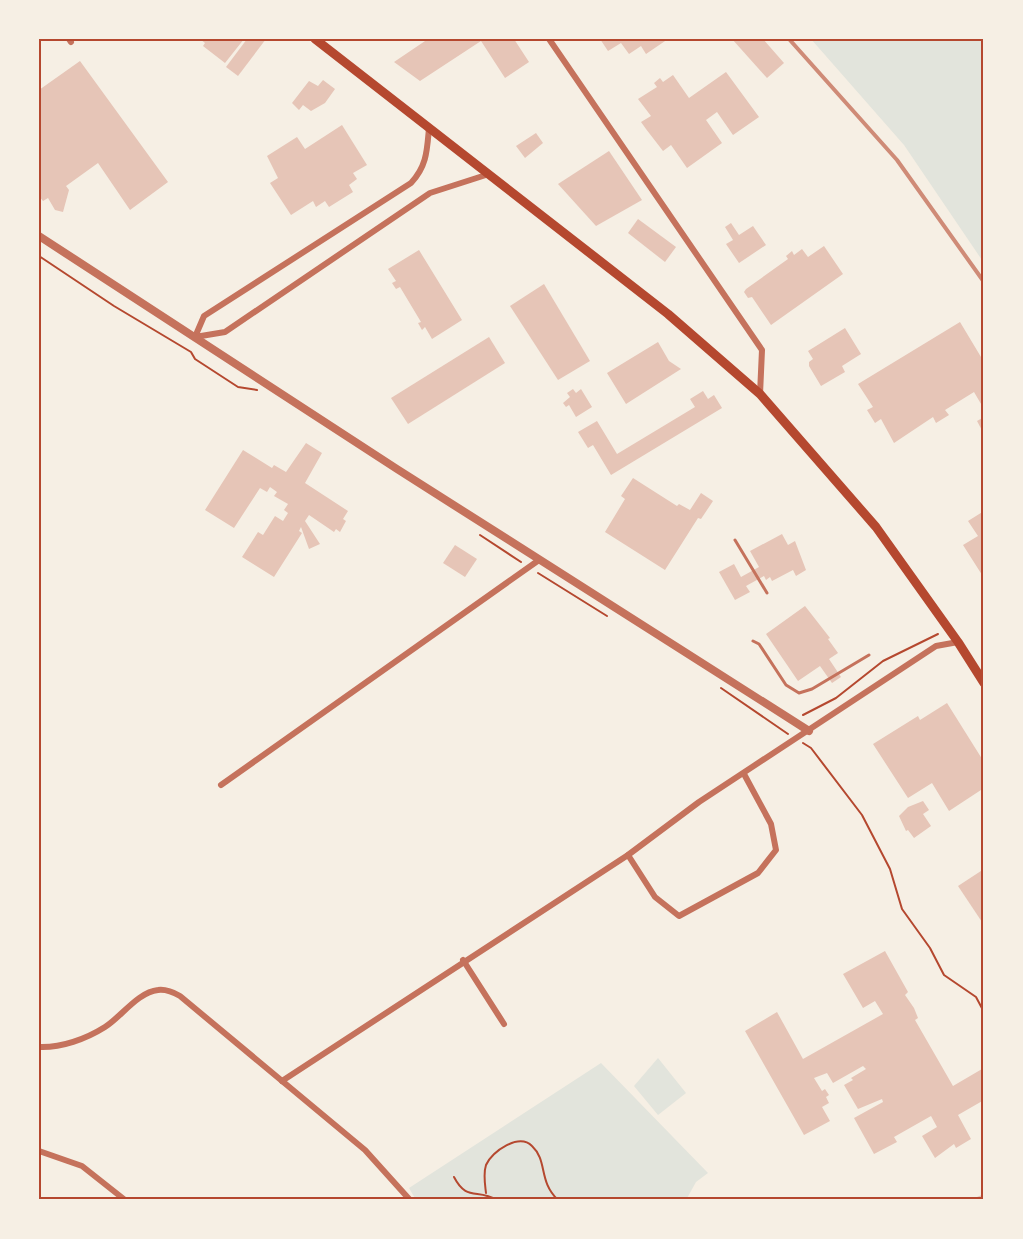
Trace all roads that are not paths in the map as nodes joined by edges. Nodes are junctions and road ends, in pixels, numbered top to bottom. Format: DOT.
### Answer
graph roads {
  1 [pos="315,39"];
  2 [pos="549,39"];
  3 [pos="429,127"];
  4 [pos="489,174"];
  5 [pos="39,236"];
  6 [pos="195,337"];
  7 [pos="760,394"];
  8 [pos="735,540"];
  9 [pos="539,560"];
  10 [pos="767,593"];
  11 [pos="753,641"];
  12 [pos="958,642"];
  13 [pos="869,655"];
  14 [pos="984,683"];
  15 [pos="809,731"];
  16 [pos="744,774"];
  17 [pos="221,785"];
  18 [pos="628,855"];
  19 [pos="463,960"];
  20 [pos="504,1024"];
  21 [pos="39,1047"];
  22 [pos="282,1081"];
  23 [pos="39,1151"];
  24 [pos="125,1200"];
  25 [pos="410,1200"];
  1 -- 3 [label="main road"];
  2 -- 7 [label="street"];
  3 -- 4 [label="main road"];
  3 -- 6 [label="street"];
  4 -- 6 [label="street"];
  4 -- 7 [label="main road"];
  5 -- 6 [label="street"];
  6 -- 9 [label="street"];
  7 -- 12 [label="main road"];
  8 -- 10 [label="lane"];
  9 -- 15 [label="street"];
  9 -- 17 [label="street"];
  11 -- 13 [label="lane"];
  12 -- 14 [label="main road"];
  12 -- 15 [label="street"];
  15 -- 16 [label="street"];
  16 -- 18 [label="street"];
  16 -- 18 [label="street"];
  18 -- 19 [label="street"];
  19 -- 20 [label="street"];
  19 -- 22 [label="street"];
  21 -- 22 [label="street"];
  22 -- 25 [label="street"];
  23 -- 24 [label="street"];
}
